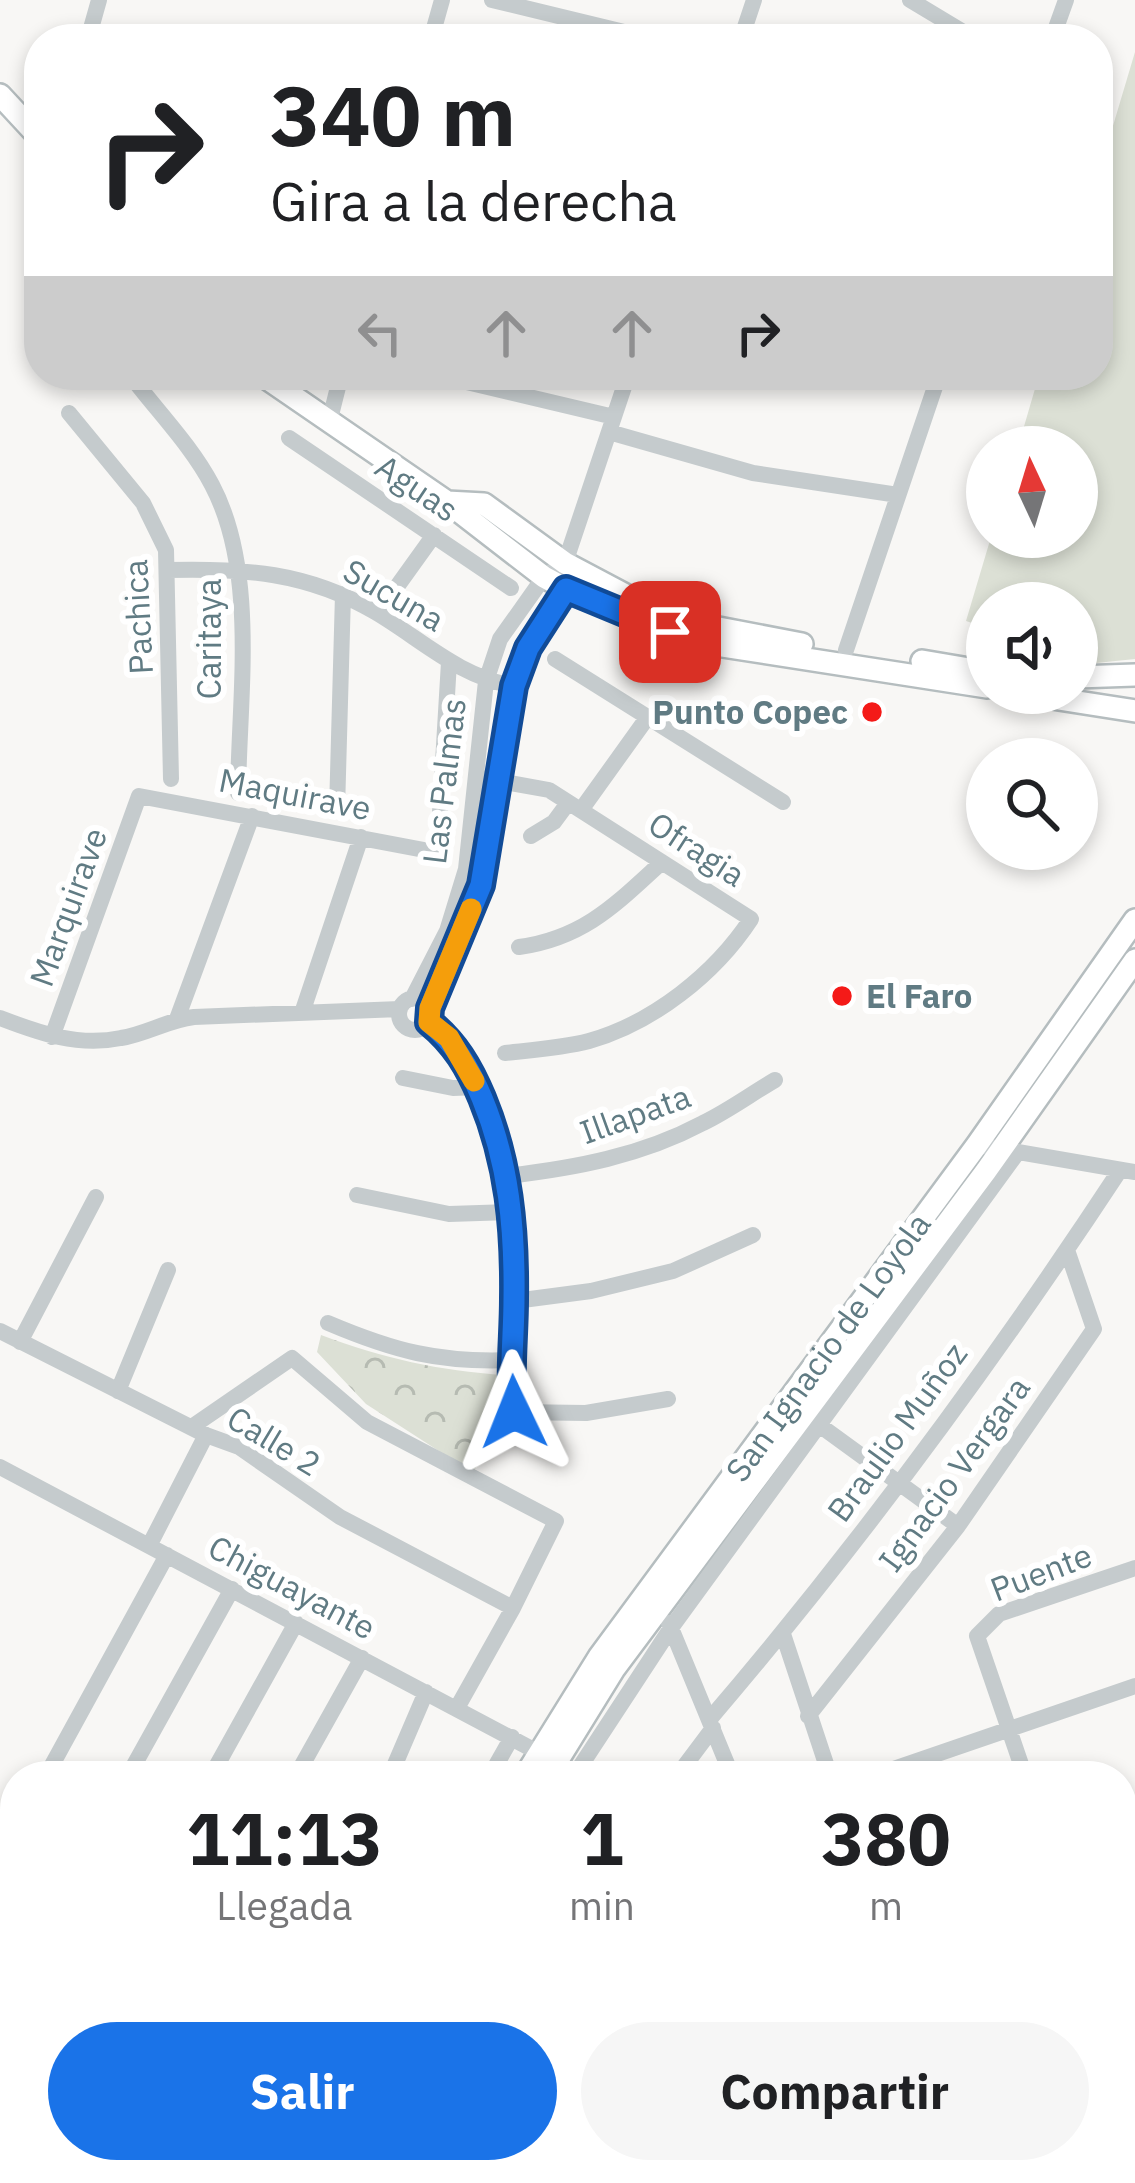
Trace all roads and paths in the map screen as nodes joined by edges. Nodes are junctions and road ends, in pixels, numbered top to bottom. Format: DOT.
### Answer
graph roads {
  1 [pos="492,0"];
  2 [pos="910,0"];
  3 [pos="591,24"];
  4 [pos="950,24"];
  5 [pos="0,95"];
  6 [pos="24,121"];
  7 [pos="141,390"];
  8 [pos="286,390"];
  9 [pos="337,390"];
  10 [pos="489,390"];
  11 [pos="623,390"];
  12 [pos="934,390"];
  13 [pos="69,413"];
  14 [pos="330,418"];
  15 [pos="611,425"];
  16 [pos="289,438"];
  17 [pos="898,495"];
  18 [pos="447,502"];
  19 [pos="434,536"];
  20 [pos="565,563"];
  21 [pos="241,568"];
  22 [pos="167,570"];
  23 [pos="544,577"];
  24 [pos="511,588"];
  25 [pos="566,589"];
  26 [pos="343,594"];
  27 [pos="378,613"];
  28 [pos="845,650"];
  29 [pos="555,659"];
  30 [pos="449,662"];
  31 [pos="966,669"];
  32 [pos="1135,675"];
  33 [pos="1098,676"];
  34 [pos="486,681"];
  35 [pos="966,684"];
  36 [pos="514,686"];
  37 [pos="1098,705"];
  38 [pos="1135,711"];
  39 [pos="647,718"];
  40 [pos="171,778"];
  41 [pos="477,778"];
  42 [pos="499,780"];
  43 [pos="238,793"];
  44 [pos="139,796"];
  45 [pos="783,802"];
  46 [pos="575,807"];
  47 [pos="337,810"];
  48 [pos="252,816"];
  49 [pos="439,829"];
  50 [pos="361,836"];
  51 [pos="531,836"];
  52 [pos="440,853"];
  53 [pos="662,862"];
  54 [pos="1135,920"];
  55 [pos="519,947"];
  56 [pos="1135,959"];
  57 [pos="406,1004"];
  58 [pos="303,1010"];
  59 [pos="429,1015"];
  60 [pos="0,1018"];
  61 [pos="177,1019"];
  62 [pos="52,1037"];
  63 [pos="506,1053"];
  64 [pos="403,1078"];
  65 [pos="775,1080"];
  66 [pos="477,1087"];
  67 [pos="977,1145"];
  68 [pos="1009,1151"];
  69 [pos="1127,1171"];
  70 [pos="507,1176"];
  71 [pos="357,1195"];
  72 [pos="96,1197"];
  73 [pos="512,1211"];
  74 [pos="753,1235"];
  75 [pos="1067,1250"];
  76 [pos="168,1270"];
  77 [pos="514,1301"];
  78 [pos="328,1323"];
  79 [pos="0,1331"];
  80 [pos="20,1342"];
  81 [pos="512,1360"];
  82 [pos="118,1390"];
  83 [pos="668,1399"];
  84 [pos="822,1426"];
  85 [pos="200,1431"];
  86 [pos="2,1473"];
  87 [pos="897,1484"];
  88 [pos="958,1526"];
  89 [pos="149,1546"];
  90 [pos="167,1556"];
  91 [pos="1135,1568"];
  92 [pos="232,1589"];
  93 [pos="657,1594"];
  94 [pos="513,1608"];
  95 [pos="296,1623"];
  96 [pos="671,1628"];
  97 [pos="783,1634"];
  98 [pos="362,1658"];
  99 [pos="1135,1686"];
  100 [pos="426,1692"];
  101 [pos="457,1708"];
  102 [pos="808,1716"];
  103 [pos="711,1724"];
  104 [pos="1010,1730"];
  105 [pos="512,1737"];
  106 [pos="54,1761"];
  107 [pos="136,1761"];
  108 [pos="220,1761"];
  109 [pos="304,1761"];
  110 [pos="396,1761"];
  111 [pos="498,1761"];
  112 [pos="547,1761"];
  113 [pos="557,1761"];
  114 [pos="558,1761"];
  115 [pos="687,1761"];
  116 [pos="726,1761"];
  117 [pos="824,1761"];
  118 [pos="918,1761"];
  119 [pos="1020,1761"];
  1 -- 3 [label="street"];
  2 -- 4 [label="street"];
  5 -- 6 [label="main road"];
  7 -- 21 [label="street, Caritaya"];
  8 -- 14 [label="main road"];
  9 -- 14 [label="street"];
  10 -- 15 [label="street"];
  11 -- 15 [label="street"];
  12 -- 17 [label="street"];
  13 -- 22 [label="street, Pachica"];
  14 -- 18 [label="main road"];
  15 -- 17 [label="street"];
  15 -- 20 [label="street"];
  16 -- 19 [label="street, Aguas"];
  17 -- 28 [label="street"];
  18 -- 20 [label="main road"];
  18 -- 23 [label="main road"];
  19 -- 24 [label="street, Aguas"];
  19 -- 27 [label="street"];
  20 -- 23 [label="street"];
  20 -- 25 [label="street"];
  20 -- 28 [label="main road"];
  21 -- 22 [label="street, Sucuna"];
  21 -- 26 [label="street, Sucuna"];
  21 -- 43 [label="street, Caritaya"];
  22 -- 40 [label="street, Pachica"];
  23 -- 25 [label="main road"];
  23 -- 34 [label="street, Las Palmas"];
  25 -- 35 [label="main road"];
  25 -- 36 [label="street, Las Palmas"];
  26 -- 27 [label="street, Sucuna"];
  26 -- 47 [label="street"];
  27 -- 30 [label="street, Sucuna"];
  28 -- 31 [label="main road"];
  29 -- 39 [label="street"];
  30 -- 34 [label="street, Sucuna"];
  30 -- 49 [label="street"];
  32 -- 33 [label="main road"];
  34 -- 36 [label="street, Sucuna"];
  34 -- 41 [label="street, Las Palmas"];
  36 -- 42 [label="street, Las Palmas"];
  37 -- 38 [label="main road"];
  39 -- 45 [label="street"];
  39 -- 46 [label="street"];
  41 -- 42 [label="street, Ofragia"];
  41 -- 57 [label="street, Las Palmas"];
  42 -- 46 [label="street, Ofragia"];
  42 -- 59 [label="street, Las Palmas"];
  44 -- 48 [label="street, Maquirave"];
  44 -- 62 [label="street, Marquirave"];
  46 -- 51 [label="street"];
  46 -- 53 [label="street, Ofragia"];
  48 -- 50 [label="street, Maquirave"];
  48 -- 61 [label="street"];
  50 -- 52 [label="street, Maquirave"];
  50 -- 58 [label="street"];
  53 -- 55 [label="street"];
  53 -- 63 [label="street, Ofragia"];
  54 -- 67 [label="main road, San Ignacio de Loyola"];
  56 -- 68 [label="main road, San Ignacio de Loyola"];
  57 -- 58 [label="street"];
  57 -- 59 [label="street"];
  57 -- 59 [label="street"];
  58 -- 61 [label="street"];
  59 -- 66 [label="street"];
  60 -- 62 [label="street"];
  61 -- 62 [label="street"];
  64 -- 66 [label="street"];
  65 -- 70 [label="street, Illapata"];
  66 -- 70 [label="street"];
  67 -- 68 [label="street"];
  67 -- 93 [label="main road, San Ignacio de Loyola"];
  68 -- 69 [label="street"];
  68 -- 84 [label="street, San Ignacio de Loyola"];
  68 -- 93 [label="main road, San Ignacio de Loyola"];
  69 -- 75 [label="street, Braulio Muñoz"];
  70 -- 73 [label="street"];
  71 -- 73 [label="street"];
  72 -- 80 [label="street"];
  73 -- 77 [label="street"];
  74 -- 77 [label="street"];
  75 -- 87 [label="street, Braulio Muñoz"];
  75 -- 88 [label="street, Ignacio Vergara"];
  76 -- 82 [label="street"];
  77 -- 81 [label="street"];
  78 -- 81 [label="street"];
  79 -- 80 [label="street, Calle 2"];
  80 -- 82 [label="street, Calle 2"];
  81 -- 83 [label="street"];
  82 -- 85 [label="street, Calle 2"];
  84 -- 87 [label="street"];
  84 -- 96 [label="street, San Ignacio de Loyola"];
  85 -- 89 [label="street"];
  85 -- 94 [label="street, Calle 2"];
  85 -- 94 [label="street"];
  86 -- 89 [label="street, Chiguayante"];
  87 -- 88 [label="street"];
  87 -- 97 [label="street, Braulio Muñoz"];
  88 -- 102 [label="street, Ignacio Vergara"];
  89 -- 90 [label="street, Chiguayante"];
  90 -- 92 [label="street, Chiguayante"];
  90 -- 106 [label="street"];
  91 -- 104 [label="street, Puente"];
  92 -- 95 [label="street, Chiguayante"];
  92 -- 107 [label="street"];
  93 -- 96 [label="street"];
  93 -- 113 [label="main road, San Ignacio de Loyola"];
  94 -- 101 [label="street"];
  95 -- 98 [label="street, Chiguayante"];
  95 -- 108 [label="street"];
  96 -- 103 [label="street"];
  96 -- 114 [label="street, San Ignacio de Loyola"];
  97 -- 102 [label="street"];
  97 -- 103 [label="street, Braulio Muñoz"];
  98 -- 100 [label="street, Chiguayante"];
  98 -- 109 [label="street"];
  99 -- 104 [label="street"];
  100 -- 101 [label="street, Chiguayante"];
  100 -- 110 [label="street"];
  101 -- 105 [label="street, Chiguayante"];
  102 -- 117 [label="street"];
  103 -- 115 [label="street, Braulio Muñoz"];
  103 -- 116 [label="street"];
  104 -- 118 [label="street"];
  104 -- 119 [label="street, Puente"];
  105 -- 111 [label="street"];
  105 -- 112 [label="street, Chiguayante"];
}
